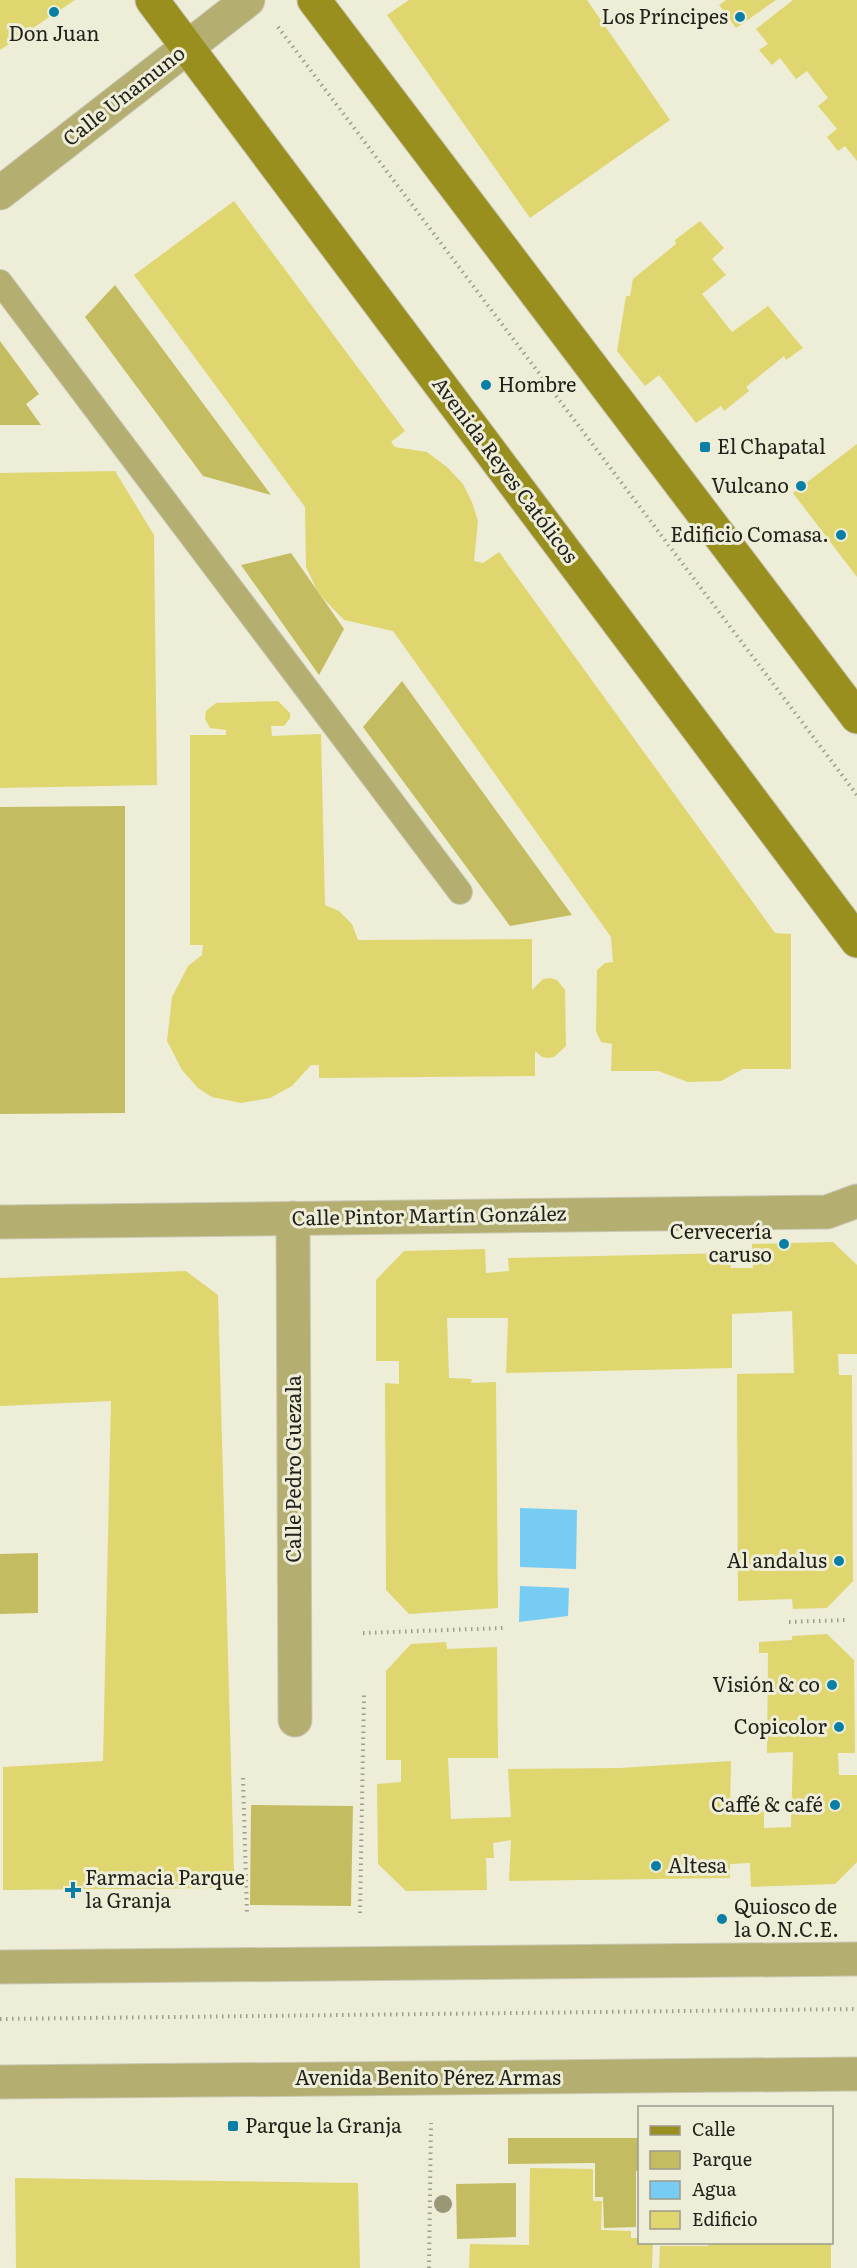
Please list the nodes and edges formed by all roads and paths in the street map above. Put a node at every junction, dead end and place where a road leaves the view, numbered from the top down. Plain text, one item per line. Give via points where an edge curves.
1 (152, 0) edge
2 (314, 0) edge
3 (260, 10) edge
4 (187, 47) junction
5 (0, 193) edge
6 (0, 282) edge
7 (857, 717) edge
8 (857, 795) edge
9 (460, 892) dead end
10 (857, 940) edge
11 (857, 1201) edge
12 (293, 1218) junction
13 (0, 1221) edge
14 (846, 1620) dead end
15 (789, 1622) dead end
16 (503, 1628) dead end
17 (363, 1634) dead end
18 (364, 1694) dead end
19 (294, 1720) dead end
20 (243, 1778) dead end
21 (360, 1913) dead end
22 (247, 1914) dead end
23 (857, 1959) edge
24 (0, 1967) edge
25 (857, 2009) edge
26 (0, 2019) edge
27 (857, 2074) edge
28 (0, 2082) edge
29 (431, 2123) dead end
30 (429, 2268) edge

1 - 4 main road, Avenida Reyes Católicos
2 - 7 main road
3 - 4 street, Calle Unamuno
3 - 8 path
4 - 5 street, Calle Unamuno
4 - 10 main road, Avenida Reyes Católicos
6 - 9 lane
11 - 12 street, Calle Pintor Martín González via 827,1212
12 - 13 street, Calle Pintor Martín González
12 - 19 street, Calle Pedro Guezala
14 - 15 path
16 - 17 path
18 - 21 path
20 - 22 path
23 - 24 street
25 - 26 path
27 - 28 street, Avenida Benito Pérez Armas
29 - 30 path

